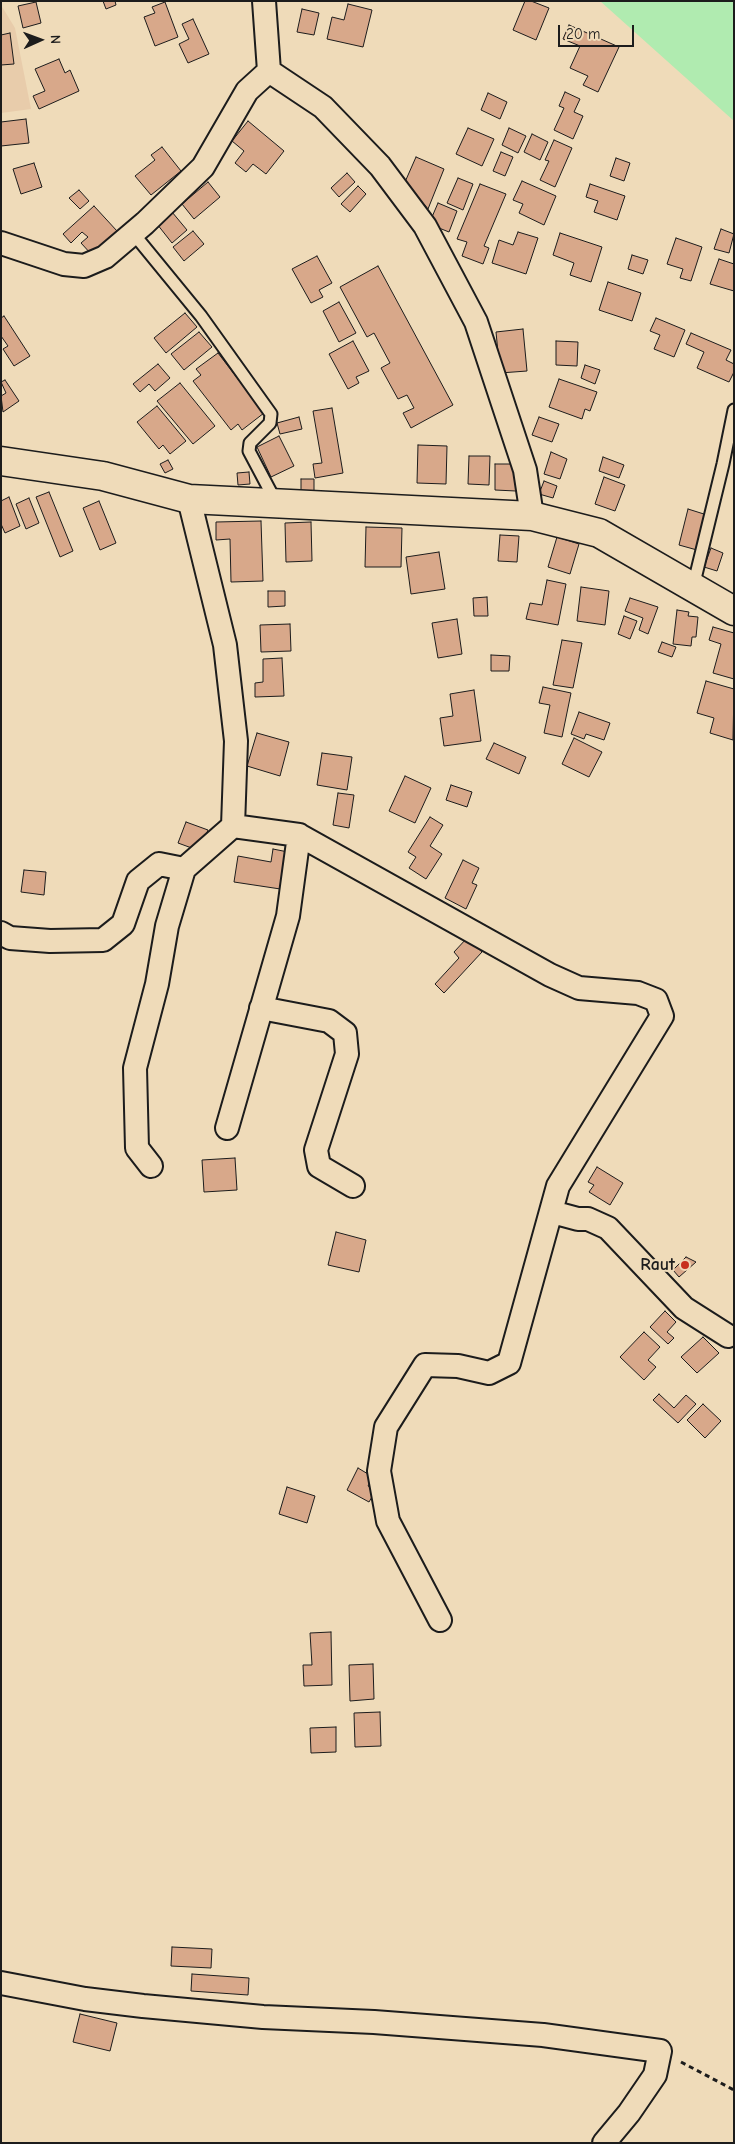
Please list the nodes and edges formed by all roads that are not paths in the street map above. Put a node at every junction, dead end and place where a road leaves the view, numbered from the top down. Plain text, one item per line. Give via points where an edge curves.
1 (264, 1) edge
2 (269, 71) junction
3 (133, 233) junction
4 (1, 243) edge
5 (734, 410) edge
6 (1, 461) edge
7 (189, 499) junction
8 (276, 503) junction
9 (532, 516) junction
10 (692, 589) junction
11 (734, 611) edge
12 (233, 826) junction
13 (299, 835) junction
14 (184, 869) junction
15 (1, 933) edge
16 (261, 1008) junction
17 (226, 1128) dead end
18 (151, 1166) dead end
19 (353, 1186) dead end
20 (552, 1212) junction
21 (728, 1336) dead end
22 (440, 1620) dead end
23 (1, 1983) edge
24 (604, 2143) edge

1 - 2 street
2 - 3 street via 247,91 203,167
2 - 9 street via 324,107 380,166 425,226 476,322 525,470
3 - 4 street via 105,257 84,266 64,264
3 - 8 lane via 201,316 271,414 270,423 250,443 249,451
5 - 10 lane
6 - 7 main road via 103,476
7 - 8 main road
7 - 12 street via 225,645 236,741
8 - 9 main road
9 - 10 main road via 599,533
10 - 11 main road
12 - 13 street
12 - 14 street
13 - 16 street via 288,916
13 - 20 street via 550,976 579,988 638,992 656,1000 662,1016 558,1186
14 - 15 street via 158,864 138,881 123,924 103,940 50,941 10,938
14 - 18 street via 167,926 157,984 135,1068 136,1148
16 - 17 street
16 - 19 street via 329,1021 345,1033 347,1054 316,1150 319,1166
20 - 21 street via 588,1219 608,1228 684,1308
20 - 22 street via 509,1363 488,1373 458,1366 425,1365 386,1426 379,1471 388,1521
23 - 24 street via 143,2006 543,2035 660,2051 655,2075

